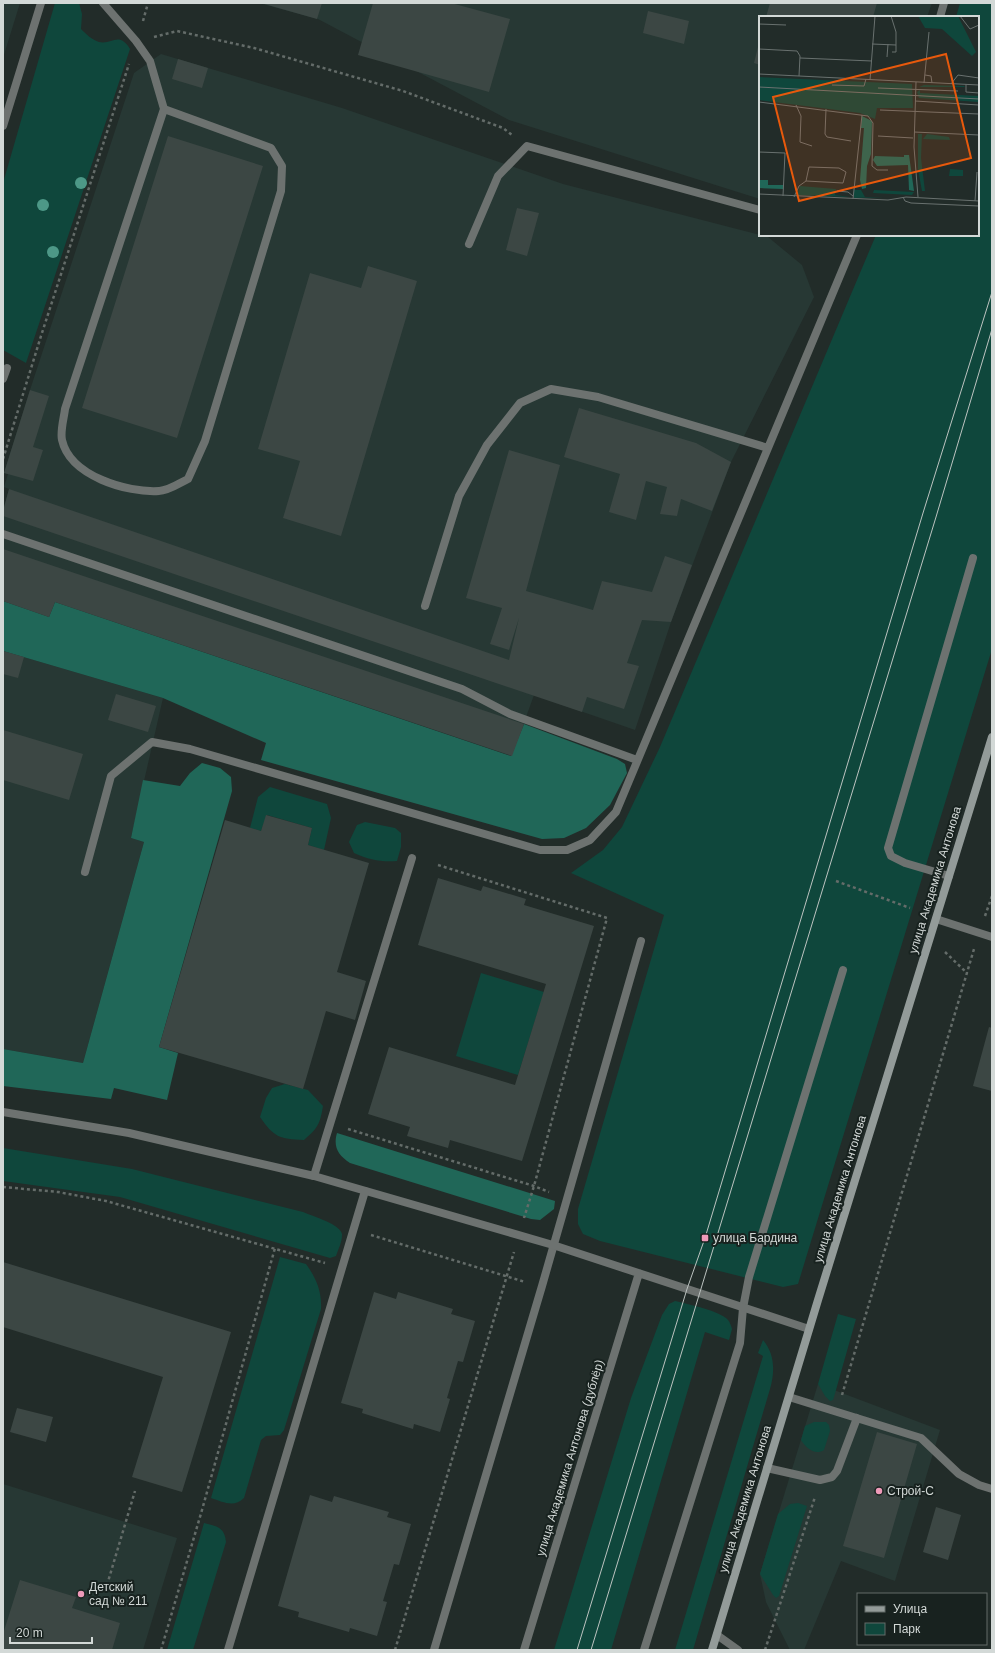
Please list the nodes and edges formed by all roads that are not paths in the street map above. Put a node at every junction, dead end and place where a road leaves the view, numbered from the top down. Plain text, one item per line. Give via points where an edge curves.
1 (41, 3) edge
2 (103, 3) edge
3 (944, 3) edge
4 (940, 16) edge
5 (164, 109) junction
6 (3, 126) edge
7 (759, 210) edge
8 (857, 236) edge
9 (468, 244) dead end
10 (6, 368) dead end
11 (3, 379) edge
12 (768, 448) junction
13 (3, 534) edge
14 (973, 558) dead end
15 (425, 606) dead end
16 (992, 737) edge
17 (637, 760) junction
18 (412, 858) dead end
19 (85, 872) dead end
20 (949, 876) junction
21 (936, 919) junction
22 (992, 936) edge
23 (641, 941) dead end
24 (843, 970) dead end
25 (3, 1112) edge
26 (314, 1176) junction
27 (365, 1191) junction
28 (553, 1246) junction
29 (639, 1273) junction
30 (743, 1308) junction
31 (809, 1329) junction
32 (788, 1397) junction
33 (857, 1418) junction
34 (767, 1468) junction
35 (992, 1489) edge
36 (717, 1635) junction
37 (228, 1650) edge
38 (434, 1650) edge
39 (524, 1650) edge
40 (644, 1650) edge
41 (712, 1650) edge
42 (738, 1650) edge

1 - 6 street
2 - 5 street via 150,61
3 - 4 street
5 - 5 street via 65,409 62,439 69,458 82,470 111,483 161,491 188,479 205,441 281,191 282,166 271,148
7 - 9 street via 527,146 498,176
8 - 12 street
10 - 11 street
12 - 15 street via 598,397 551,388 520,402 487,445 459,496
12 - 17 street
13 - 17 street via 462,689 510,714
14 - 20 street via 888,848 891,856 905,863
16 - 20 main road, улица Академика Антонова
17 - 19 street via 616,812 590,840 567,850 540,850 190,749 152,742 111,776
18 - 26 street
20 - 21 main road, улица Академика Антонова
21 - 22 street
21 - 31 main road, улица Академика Антонова
23 - 28 street
24 - 30 street via 749,1277
25 - 26 street via 129,1133
26 - 27 street
27 - 28 street
27 - 37 street
28 - 29 street
28 - 38 street
29 - 30 street
29 - 39 street, улица Академика Антонова (дублёр)
30 - 31 street
30 - 40 street via 740,1343
31 - 32 main road, улица Академика Антонова
32 - 33 street
32 - 34 main road, улица Академика Антонова
33 - 34 street via 837,1471 832,1477 820,1480
33 - 35 street via 921,1438 959,1474
34 - 36 main road, улица Академика Антонова
36 - 41 main road, улица Академика Антонова
36 - 42 street

